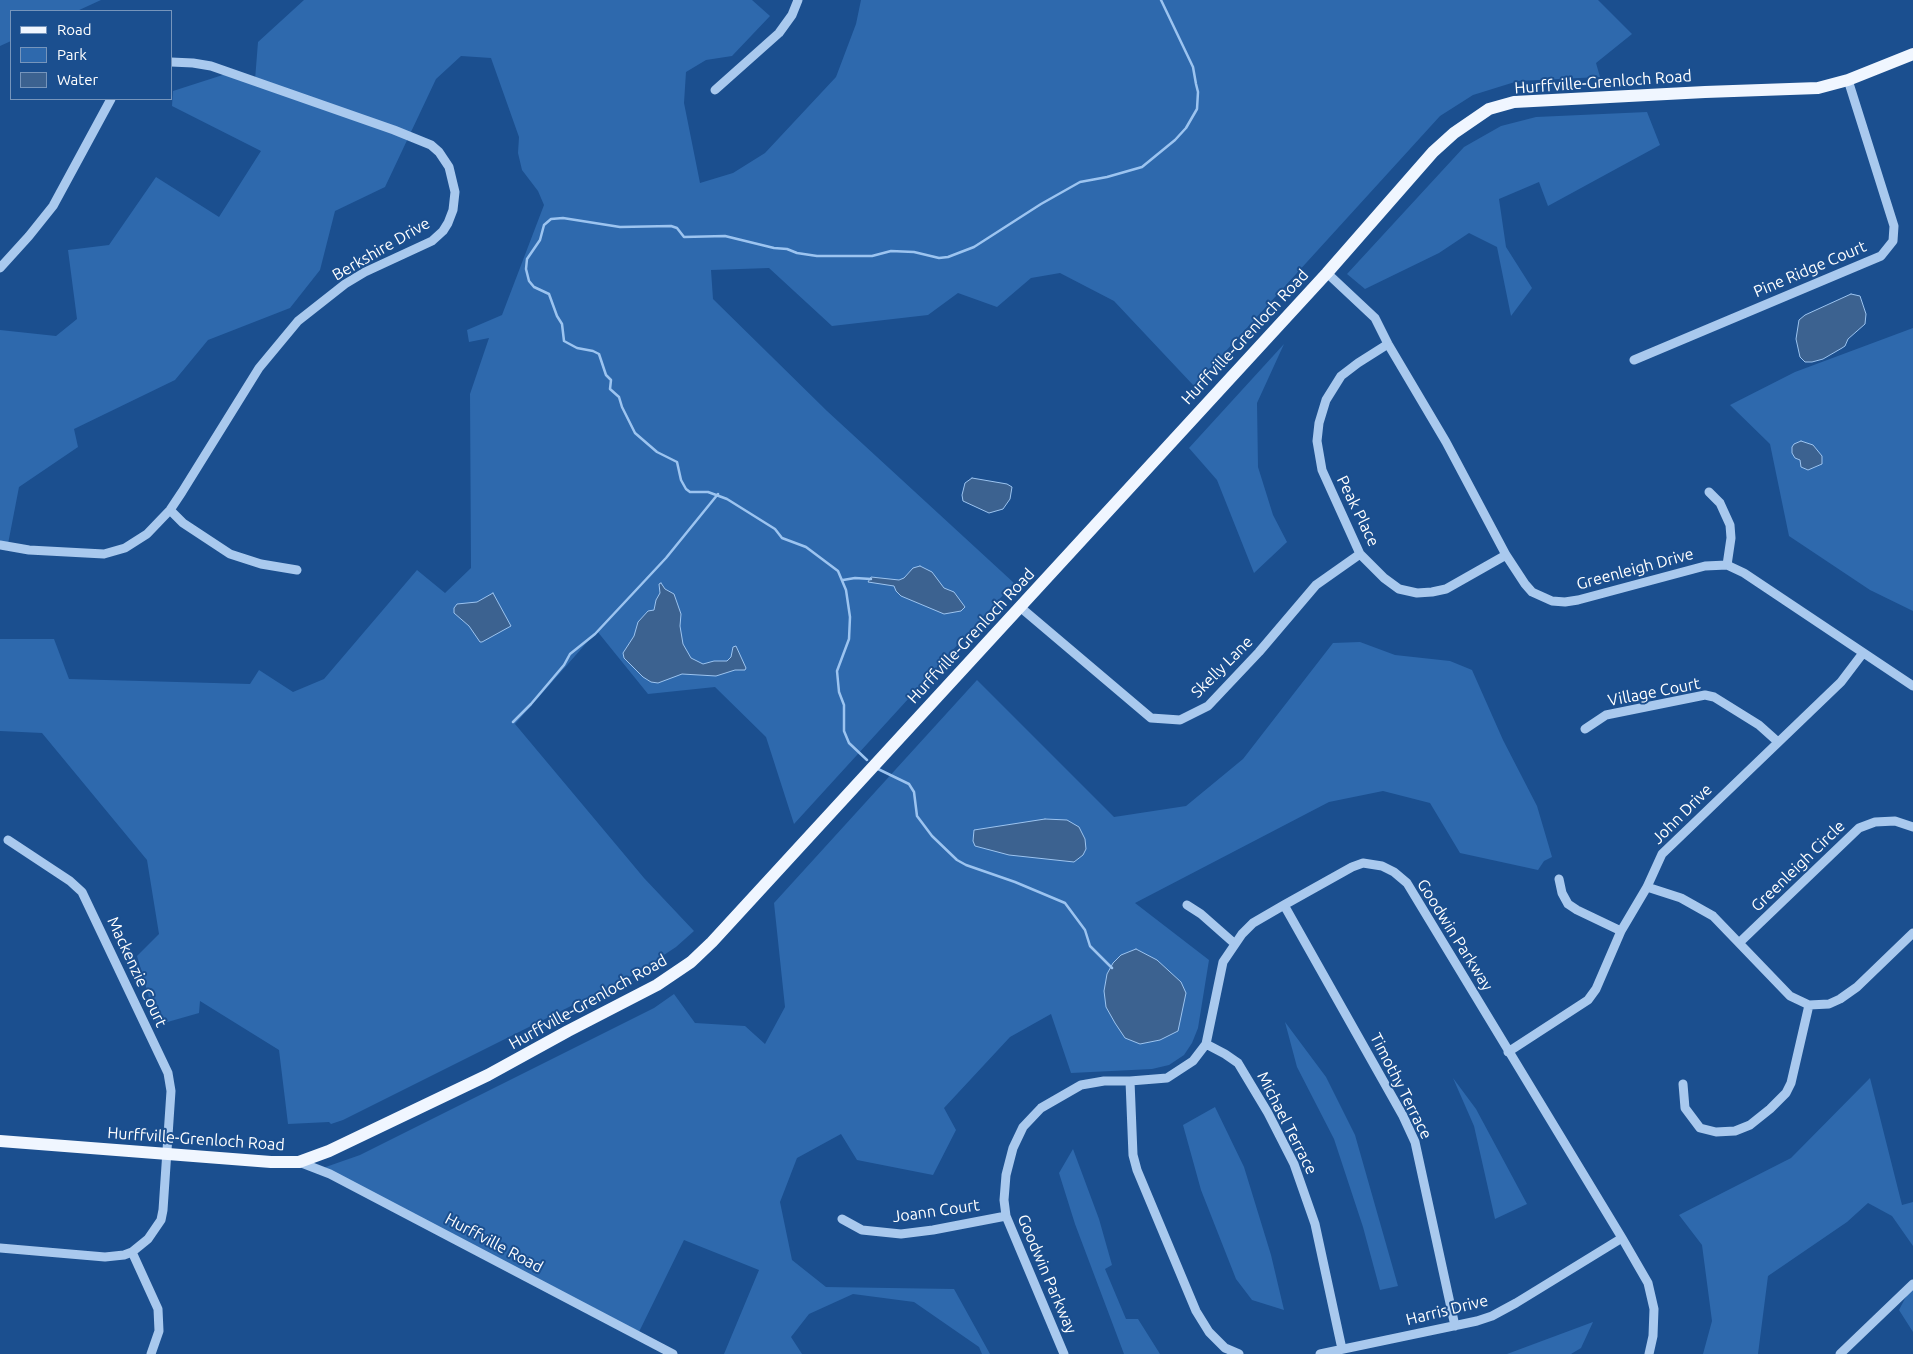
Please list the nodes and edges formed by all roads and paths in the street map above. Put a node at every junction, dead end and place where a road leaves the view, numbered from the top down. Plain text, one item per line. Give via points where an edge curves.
1 (798, 0) edge
2 (1913, 54) edge
3 (172, 62) edge
4 (1848, 80) junction
5 (715, 90) dead end
6 (110, 100) edge
7 (0, 268) edge
8 (1326, 273) junction
9 (1388, 344) junction
10 (1634, 360) dead end
11 (1709, 492) dead end
12 (170, 510) junction
13 (0, 544) edge
14 (1360, 554) junction
15 (1506, 555) junction
16 (1727, 565) junction
17 (297, 570) dead end
18 (1020, 607) junction
19 (1863, 654) junction
20 (1913, 686) edge
21 (1586, 730) dead end
22 (1778, 742) junction
23 (1913, 827) edge
24 (8, 840) dead end
25 (1559, 879) dead end
26 (1647, 888) junction
27 (1187, 905) dead end
28 (1284, 905) junction
29 (1620, 931) junction
30 (1913, 933) edge
31 (1739, 943) junction
32 (1235, 944) junction
33 (1809, 1005) junction
34 (1206, 1044) junction
35 (1508, 1052) junction
36 (1130, 1081) junction
37 (1683, 1084) dead end
38 (0, 1141) edge
39 (166, 1154) junction
40 (299, 1162) junction
41 (1006, 1216) junction
42 (842, 1219) dead end
43 (1622, 1238) junction
44 (0, 1248) edge
45 (132, 1252) junction
46 (1913, 1284) edge
47 (1455, 1326) junction
48 (1342, 1350) junction
49 (1223, 1351) edge
50 (151, 1354) edge
51 (673, 1354) edge
52 (1064, 1354) edge
53 (1239, 1354) edge
54 (1320, 1354) edge
55 (1649, 1354) edge
56 (1840, 1354) edge

1 - 5 street via 779,33
2 - 4 main road, Hurffville-Grenloch Road
3 - 12 street, Berkshire Drive via 211,66 431,145 450,167 455,192 448,223 432,241 365,272 298,321 259,368
4 - 8 main road, Hurffville-Grenloch Road via 1818,88 1514,102 1489,109 1433,152
4 - 10 street, Pine Ridge Court via 1894,226 1893,241 1881,256
6 - 7 street via 53,206
8 - 9 street, Greenleigh Drive via 1375,318
8 - 18 main road, Hurffville-Grenloch Road
9 - 14 street, Peak Place via 1340,376 1326,400 1319,423 1317,441 1322,470
9 - 15 street, Greenleigh Drive via 1446,442
11 - 16 street via 1720,502 1730,525
12 - 13 street, Berkshire Drive via 148,534 126,548 104,554 30,550
12 - 17 street via 182,524 230,554
14 - 15 street, Peak Place via 1399,589 1417,593 1446,589
14 - 18 street, Skelly Lane via 1316,585 1208,706 1180,720 1151,718
15 - 16 street, Greenleigh Drive via 1532,592 1552,601 1565,602 1705,566
16 - 19 street via 1744,573
18 - 40 main road, Hurffville-Grenloch Road via 690,962 657,986 512,1063 381,1127
19 - 20 street
19 - 22 street, John Drive via 1841,682
21 - 22 street, Village Court via 1606,715 1705,695 1759,724
22 - 26 street, John Drive via 1662,854
23 - 31 street, Greenleigh Circle via 1894,821 1875,822 1859,828
24 - 39 street, Mackenzie Court via 82,892 168,1073 171,1091
25 - 29 street via 1568,904
26 - 29 street, John Drive
26 - 31 street via 1698,907 1713,916
27 - 32 street
28 - 32 street, Goodwin Parkway via 1253,923
28 - 35 street, Goodwin Parkway via 1352,866 1373,864 1394,872 1407,883
28 - 47 street, Timothy Terrace via 1415,1142
29 - 35 street, John Drive via 1596,989 1588,1000
30 - 33 street via 1840,999 1829,1004
31 - 33 street via 1790,996
32 - 34 street, Goodwin Parkway via 1223,962
33 - 37 street via 1791,1084 1786,1093 1750,1125 1735,1131 1716,1132 1700,1128 1685,1108
34 - 36 street, Goodwin Parkway via 1194,1062 1167,1078
34 - 48 street, Michael Terrace via 1238,1063 1294,1164 1315,1224
35 - 43 street, Goodwin Parkway
36 - 41 street, Goodwin Parkway via 1081,1085 1041,1108 1023,1127 1006,1175
36 - 49 street via 1133,1155 1137,1170 1196,1311
38 - 39 main road, Hurffville-Grenloch Road
39 - 40 main road, Hurffville-Grenloch Road
39 - 45 street, Mackenzie Court via 161,1220 148,1239
40 - 51 street, Hurffville Road via 330,1174
41 - 42 street, Joann Court via 901,1234 862,1230
41 - 52 street, Goodwin Parkway
43 - 47 street, Harris Drive via 1492,1316
43 - 55 street, Goodwin Parkway via 1648,1283 1652,1300 1653,1336
44 - 45 street via 105,1257
45 - 50 street via 158,1309 159,1331
46 - 56 street
47 - 48 street, Harris Drive
48 - 54 street, Harris Drive
49 - 53 street

